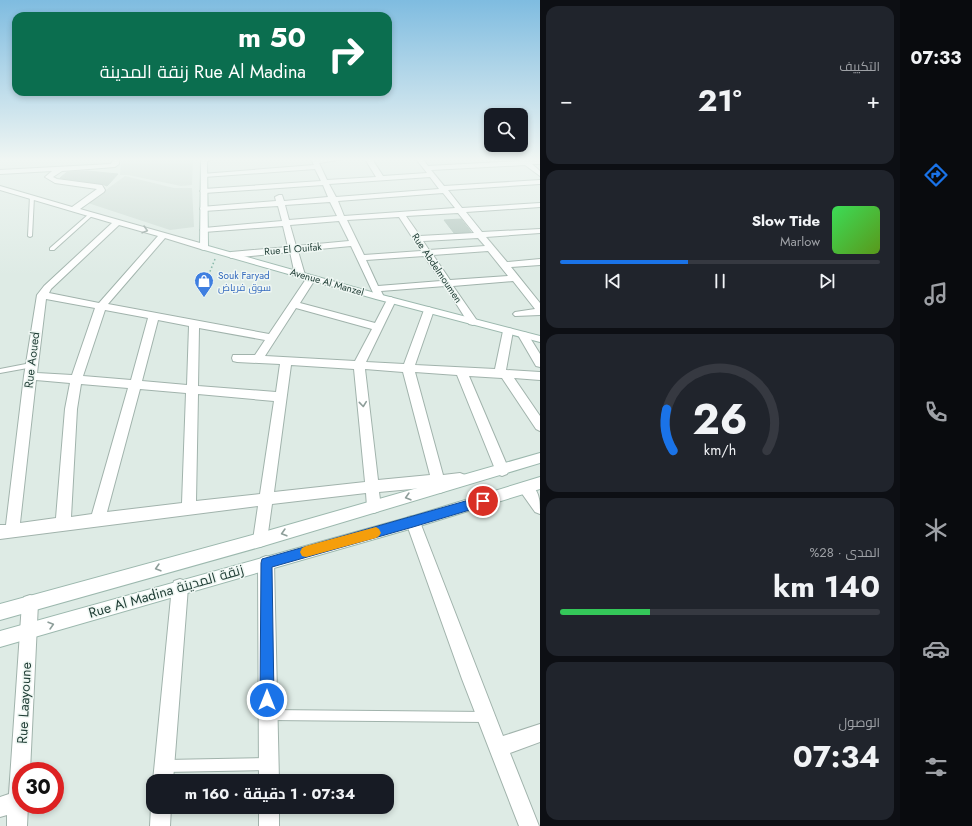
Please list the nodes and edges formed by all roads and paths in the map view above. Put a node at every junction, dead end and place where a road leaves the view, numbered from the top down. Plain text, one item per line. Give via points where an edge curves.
1 (32, 197) edge
2 (34, 198) edge
3 (90, 198) edge
4 (204, 198) edge
5 (279, 198) edge
6 (358, 198) edge
7 (450, 198) edge
8 (333, 200) junction
9 (280, 203) junction
10 (540, 205) edge
11 (74, 209) junction
12 (204, 209) junction
13 (460, 210) junction
14 (92, 214) junction
15 (401, 214) junction
16 (342, 218) junction
17 (118, 222) junction
18 (286, 223) junction
19 (204, 230) junction
20 (540, 231) edge
21 (163, 235) junction
22 (480, 235) junction
23 (30, 236) dead end
24 (418, 239) junction
25 (354, 243) junction
26 (204, 247) junction
27 (490, 248) junction
28 (52, 249) dead end
29 (293, 249) junction
30 (220, 251) junction
31 (427, 252) junction
32 (231, 255) junction
33 (361, 258) junction
34 (540, 262) edge
35 (504, 265) junction
36 (300, 275) junction
37 (311, 278) junction
38 (515, 278) junction
39 (207, 279) dead end
40 (447, 283) junction
41 (377, 293) junction
42 (42, 295) junction
43 (536, 299) edge
44 (391, 300) junction
45 (294, 304) junction
46 (101, 306) junction
47 (429, 310) junction
48 (540, 310) edge
49 (518, 314) dead end
50 (154, 316) junction
51 (473, 322) junction
52 (194, 323) junction
53 (378, 327) junction
54 (508, 331) junction
55 (523, 335) junction
56 (271, 338) junction
57 (540, 340) edge
58 (237, 358) dead end
59 (258, 360) junction
60 (286, 361) junction
61 (540, 363) edge
62 (359, 365) junction
63 (408, 368) junction
64 (31, 370) junction
65 (0, 371) edge
66 (461, 371) junction
67 (503, 374) junction
68 (540, 376) edge
69 (76, 380) junction
70 (135, 384) junction
71 (193, 390) junction
72 (281, 397) junction
73 (540, 426) edge
74 (540, 458) edge
75 (502, 470) junction
76 (540, 483) edge
77 (440, 484) junction
78 (372, 487) junction
79 (525, 488) junction
80 (266, 499) junction
81 (374, 507) junction
82 (540, 508) edge
83 (189, 509) junction
84 (98, 519) junction
85 (413, 522) junction
86 (63, 523) junction
87 (6, 531) edge
88 (260, 540) junction
89 (266, 563) junction
90 (180, 587) junction
91 (30, 603) junction
92 (0, 612) edge
93 (28, 631) junction
94 (0, 639) edge
95 (267, 715) junction
96 (486, 717) junction
97 (540, 733) edge
98 (498, 747) junction
99 (269, 772) edge
100 (163, 774) edge
101 (9, 804) edge
102 (161, 814) edge
103 (269, 814) edge
104 (17, 826) edge
105 (160, 826) edge
106 (269, 826) edge
107 (529, 826) edge

1 - 23 lane
2 - 11 street, Avenue Al Manzel
3 - 11 street
4 - 12 street
5 - 9 street
6 - 8 street
7 - 13 street
8 - 9 street
8 - 16 street
9 - 12 street
9 - 18 street
10 - 13 street
11 - 14 street, Avenue Al Manzel
12 - 19 street
13 - 15 street
13 - 22 street
14 - 17 street, Avenue Al Manzel
14 - 28 lane
15 - 16 street
15 - 24 street, Rue Abdelmoumen
16 - 18 street
16 - 25 street
17 -> 21 street, Avenue Al Manzel
17 - 42 street
18 - 19 street
18 - 29 street
19 - 26 street
20 - 22 street
21 - 26 street, Avenue Al Manzel
21 - 46 street
22 - 24 street
22 - 27 street
24 - 31 street, Rue Abdelmoumen
25 - 29 street, Rue El Ouifak
25 - 33 street
26 - 30 street, Avenue Al Manzel
27 - 31 street
27 - 35 street
29 - 32 street, Rue El Ouifak
29 - 36 street
30 - 32 street, Avenue Al Manzel
30 - 39 path
31 - 33 street
31 - 40 street, Rue Abdelmoumen
32 - 36 street, Avenue Al Manzel
33 - 41 street
34 - 35 street
35 - 38 street
36 - 37 street, Avenue Al Manzel
37 - 41 street, Avenue Al Manzel
37 - 45 street
38 - 40 street
38 - 43 street
40 - 41 street
40 - 51 street, Rue Abdelmoumen
41 - 44 street, Avenue Al Manzel
42 - 46 street
42 - 64 street, Rue Aoued
43 - 48 street
44 - 47 street, Avenue Al Manzel
44 - 53 street
45 - 53 street
45 - 56 street
46 - 50 street
46 - 69 street
47 - 51 street, Avenue Al Manzel
47 - 63 street
48 - 49 street
50 - 52 street
50 - 70 street
51 - 54 street, Avenue Al Manzel
52 - 56 street
52 - 71 street
53 - 62 street
54 - 55 street, Avenue Al Manzel
54 - 67 street
55 - 57 street, Avenue Al Manzel
55 - 61 street
56 - 59 street
58 - 59 street
59 - 60 street
60 - 62 street
60 - 72 street
62 - 63 street
62 -> 78 street
63 - 66 street
63 - 77 street
64 - 65 lane
64 - 69 street
64 - 87 street, Rue Aoued
66 - 67 street
66 - 75 street
67 - 68 street
67 - 73 street
69 - 70 street
69 - 86 street via 71,409
70 - 71 street
70 - 84 street
71 - 72 street
71 - 83 street
72 - 80 street
74 - 75 street, Rue Al Madina زنقة المدينة
75 - 77 street, Rue Al Madina زنقة المدينة
76 - 79 street, Rue Al Madina زنقة المدينة
77 - 78 street
77 -> 81 street, Rue Al Madina زنقة المدينة
78 - 80 street
78 - 81 street
79 - 82 street
79 - 85 street, Rue Al Madina زنقة المدينة
80 - 83 street
80 - 88 street
81 -> 88 street, Rue Al Madina زنقة المدينة
83 - 84 street
84 - 86 street
85 - 89 street, Rue Al Madina زنقة المدينة
85 - 96 street
86 - 87 street
88 -> 91 street, Rue Al Madina زنقة المدينة
89 - 90 street, Rue Al Madina زنقة المدينة
89 - 95 street
93 -> 90 street, Rue Al Madina زنقة المدينة
90 - 100 street
91 - 92 street, Rue Al Madina زنقة المدينة
91 - 93 street, Rue Laayoune
93 - 94 street, Rue Al Madina زنقة المدينة
93 - 101 street, Rue Laayoune
95 - 96 lane
95 - 99 street
96 - 98 street
97 - 98 street
98 - 107 street
99 - 100 lane
101 - 104 street, Rue Laayoune
102 - 105 street
103 - 106 street

